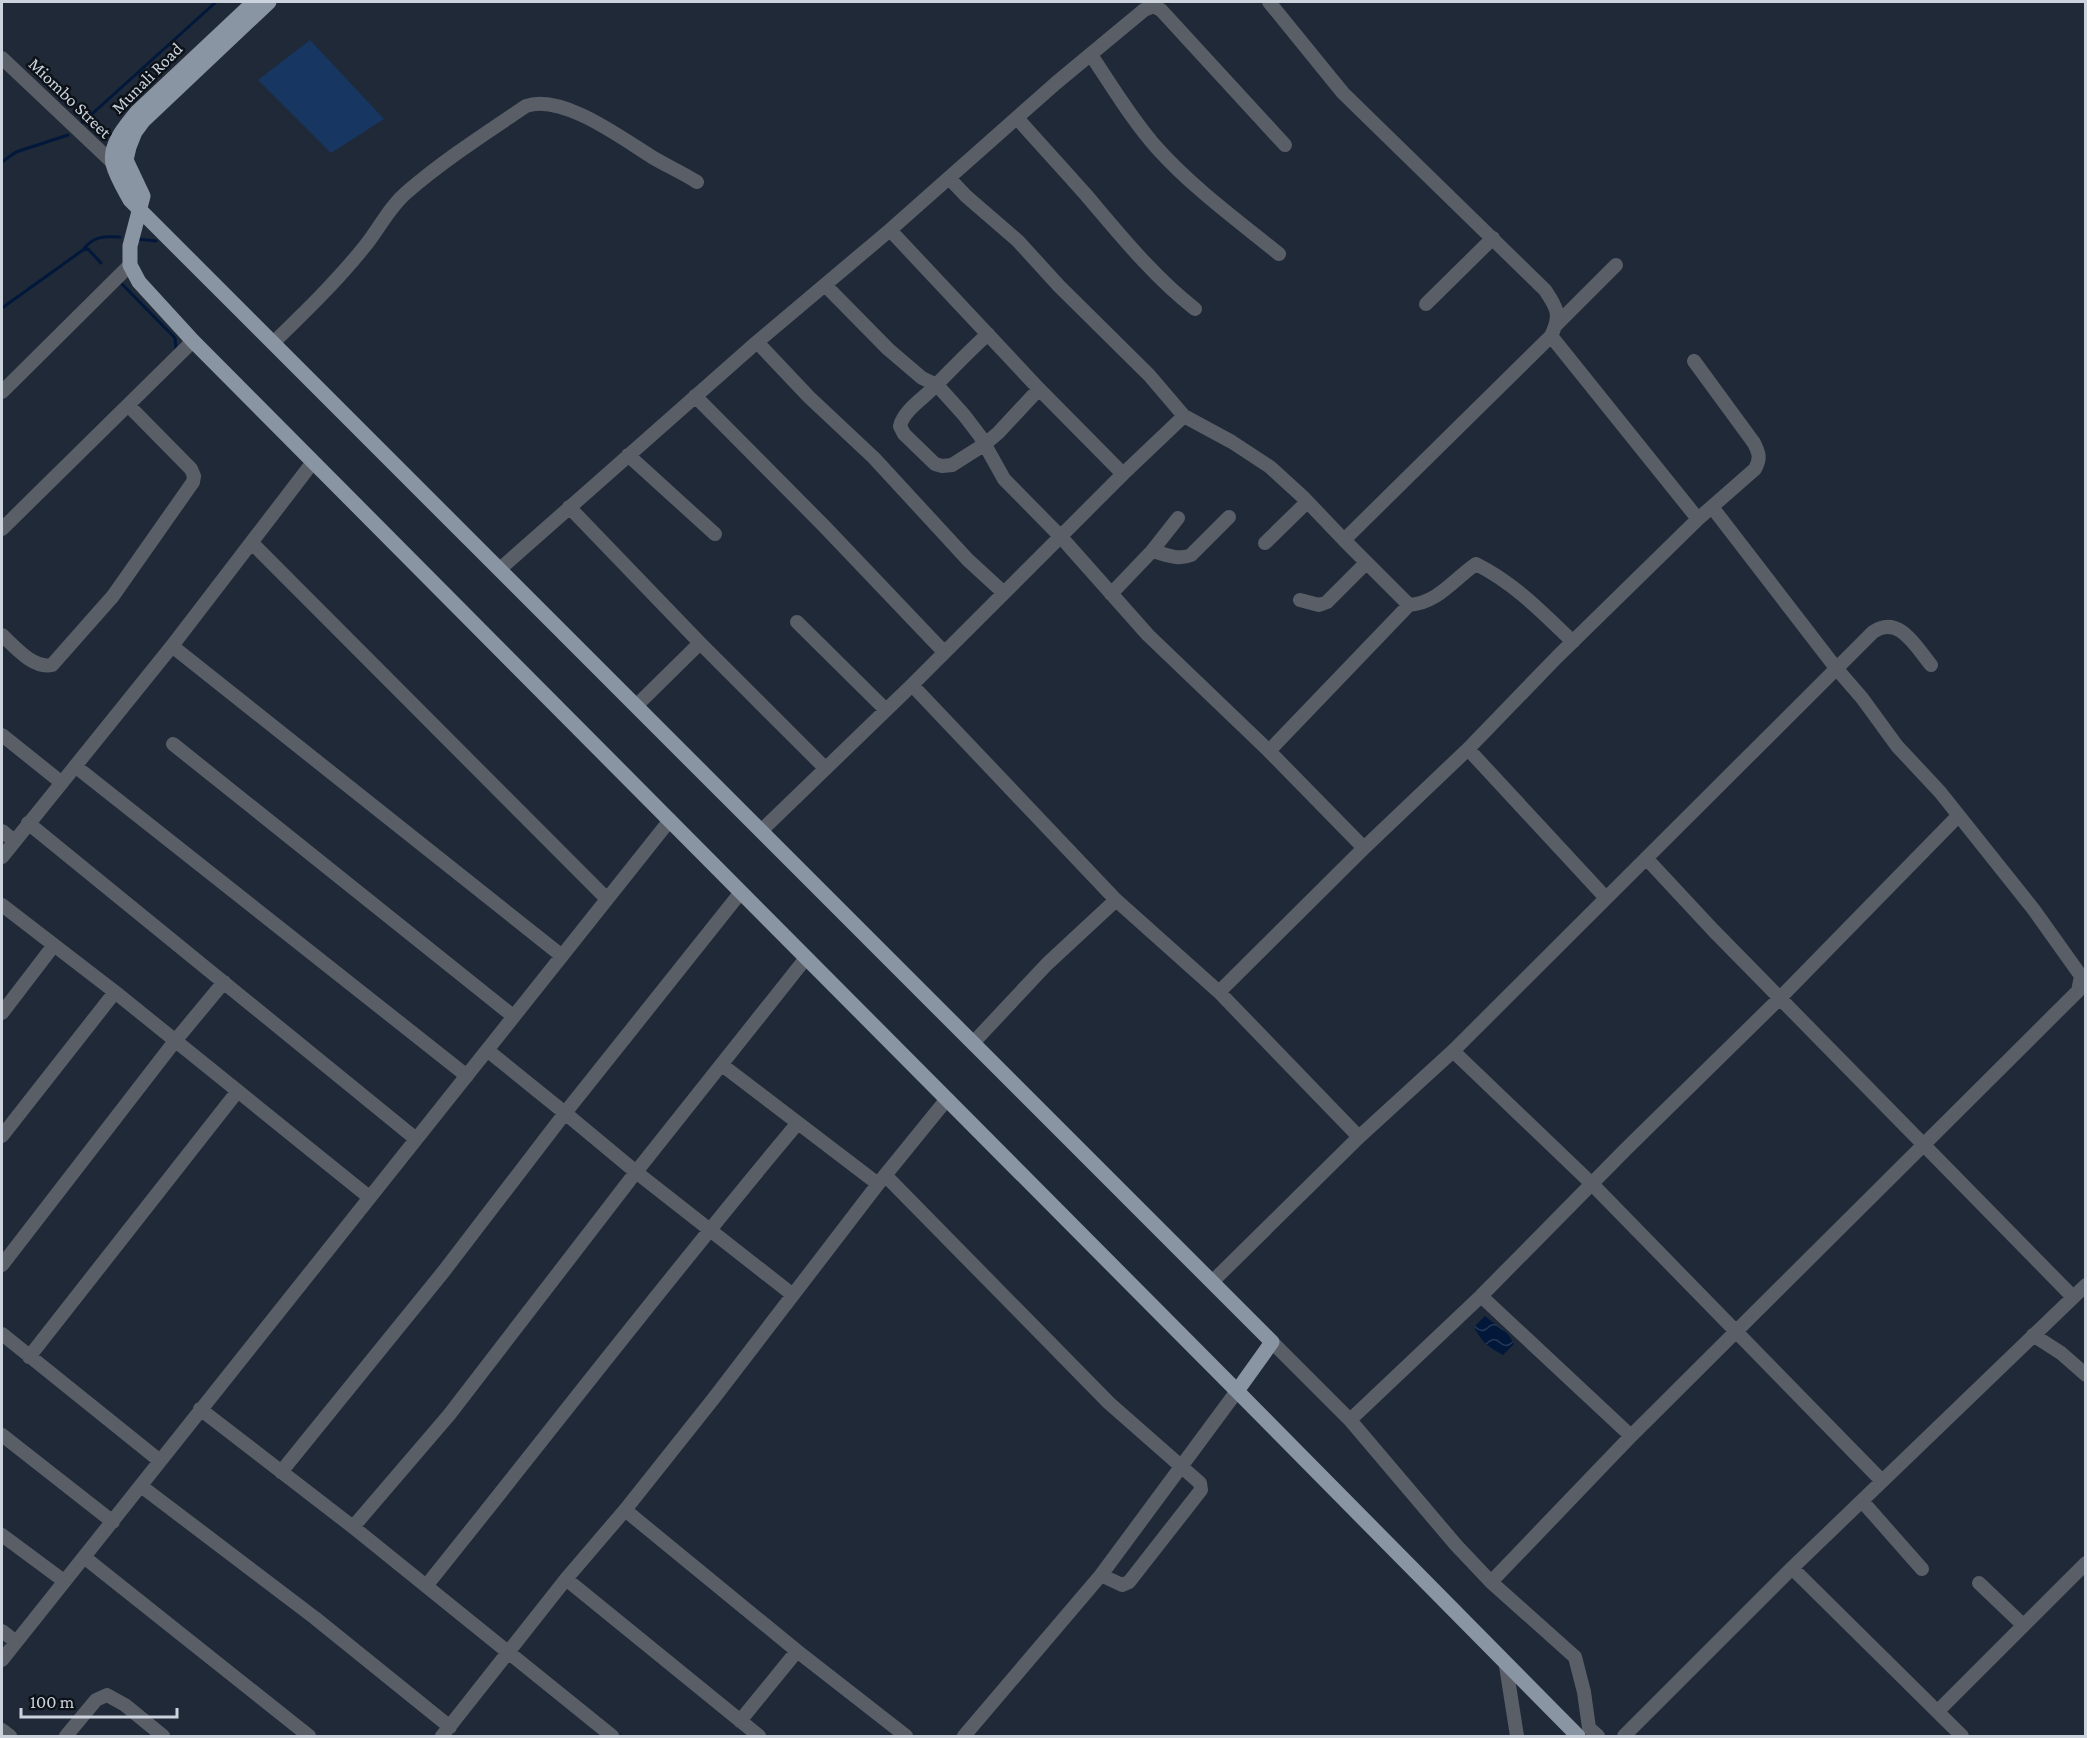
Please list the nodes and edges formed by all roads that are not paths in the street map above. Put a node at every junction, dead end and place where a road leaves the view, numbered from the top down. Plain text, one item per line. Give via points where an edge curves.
1 (254, 2) edge
2 (268, 2) edge
3 (1269, 2) edge
4 (1156, 4) edge
5 (1090, 55) junction
6 (2, 58) edge
7 (1017, 118) junction
8 (1285, 145) dead end
9 (113, 164) junction
10 (949, 178) junction
11 (697, 182) dead end
12 (140, 212) junction
13 (890, 230) junction
14 (1493, 238) junction
15 (1279, 254) dead end
16 (130, 265) junction
17 (1616, 265) dead end
18 (825, 285) junction
19 (1426, 304) dead end
20 (1196, 309) dead end
21 (1553, 331) junction
22 (988, 334) junction
23 (193, 341) junction
24 (757, 342) junction
25 (273, 343) junction
26 (1694, 361) dead end
27 (937, 385) junction
28 (1039, 389) junction
29 (2, 392) edge
30 (695, 396) junction
31 (128, 405) junction
32 (1184, 416) junction
33 (985, 444) junction
34 (628, 455) junction
35 (313, 462) junction
36 (1123, 474) junction
37 (1307, 502) junction
38 (569, 507) junction
39 (1712, 507) junction
40 (1229, 517) dead end
41 (1178, 518) dead end
42 (1698, 519) junction
43 (2, 529) edge
44 (716, 534) dead end
45 (1061, 537) junction
46 (1344, 540) junction
47 (252, 543) junction
48 (1265, 543) dead end
49 (1152, 551) junction
50 (1366, 563) junction
51 (500, 569) junction
52 (1004, 593) junction
53 (1111, 594) junction
54 (1300, 600) dead end
55 (1409, 605) junction
56 (797, 622) dead end
57 (2, 635) edge
58 (1573, 642) junction
59 (700, 644) junction
60 (172, 646) junction
61 (944, 652) junction
62 (1931, 665) dead end
63 (1836, 668) junction
64 (912, 686) junction
65 (637, 705) junction
66 (886, 711) junction
67 (2, 735) edge
68 (173, 744) dead end
69 (1468, 749) junction
70 (1269, 752) junction
71 (75, 766) junction
72 (825, 768) junction
73 (62, 783) junction
74 (1958, 816) junction
75 (670, 820) junction
76 (28, 823) junction
77 (2, 831) edge
78 (761, 831) junction
79 (14, 841) junction
80 (1364, 848) junction
81 (2, 857) edge
82 (1646, 858) junction
83 (741, 892) junction
84 (1606, 898) junction
85 (607, 899) junction
86 (1116, 900) junction
87 (2, 905) edge
88 (54, 945) junction
89 (562, 956) junction
90 (806, 958) junction
91 (224, 982) junction
92 (115, 992) junction
93 (1219, 992) junction
94 (1780, 998) junction
95 (2, 1013) edge
96 (513, 1016) junction
97 (175, 1041) junction
98 (974, 1043) junction
99 (486, 1050) junction
100 (1453, 1051) junction
101 (723, 1065) junction
102 (467, 1076) junction
103 (237, 1092) junction
104 (947, 1099) junction
105 (566, 1113) junction
106 (797, 1124) junction
107 (2, 1136) edge
108 (1359, 1137) junction
109 (416, 1139) junction
110 (1924, 1145) junction
111 (636, 1172) junction
112 (881, 1180) junction
113 (1592, 1184) junction
114 (369, 1197) junction
115 (709, 1229) junction
116 (2, 1265) edge
117 (1213, 1281) junction
118 (2085, 1285) edge
119 (793, 1295) junction
120 (1481, 1296) junction
121 (2072, 1296) junction
122 (1736, 1331) junction
123 (2, 1334) edge
124 (2033, 1335) junction
125 (1272, 1342) junction
126 (29, 1357) junction
127 (2085, 1375) edge
128 (1237, 1391) junction
129 (200, 1409) junction
130 (1350, 1420) junction
131 (2, 1435) edge
132 (1631, 1436) junction
133 (160, 1461) junction
134 (1180, 1466) junction
135 (281, 1472) junction
136 (1882, 1481) junction
137 (141, 1486) junction
138 (1862, 1501) junction
139 (625, 1510) junction
140 (113, 1522) junction
141 (353, 1527) junction
142 (2, 1535) edge
143 (84, 1557) junction
144 (1792, 1568) junction
145 (1922, 1569) dead end
146 (2083, 1571) edge
147 (1101, 1575) junction
148 (566, 1579) junction
149 (64, 1581) junction
150 (1491, 1582) junction
151 (1979, 1583) dead end
152 (426, 1586) junction
153 (2024, 1625) junction
154 (2, 1630) edge
155 (16, 1642) junction
156 (796, 1651) junction
157 (508, 1652) junction
158 (2, 1660) edge
159 (1506, 1666) junction
160 (1938, 1711) junction
161 (740, 1721) junction
162 (2, 1730) edge
163 (446, 1732) edge
164 (10, 1737) edge
165 (66, 1737) edge
166 (163, 1737) edge
167 (309, 1737) edge
168 (612, 1737) edge
169 (759, 1737) edge
170 (906, 1737) edge
171 (964, 1737) edge
172 (1517, 1737) edge
173 (1578, 1737) edge
174 (1598, 1737) edge
175 (1624, 1737) edge
176 (1962, 1737) edge

1 - 9 main road, Munali Road via 137,112 115,144
2 - 12 main road, Munali Road via 135,132 126,160 143,196
3 - 14 street via 1342,93
4 - 5 street
4 - 8 street
5 - 7 street
5 - 15 street via 1156,147 1190,182
6 - 9 street, Miombo Street
7 - 10 street
7 - 20 street via 1136,253
9 - 12 main road
10 - 13 street
10 - 32 street via 1018,242
11 - 25 street via 608,128 547,104 526,106 406,193 325,292
12 - 16 main road via 130,246
12 - 25 main road
13 - 18 street
13 - 22 street
14 - 19 street
14 - 21 street via 1545,290 1558,313
16 - 23 main road via 139,282
16 - 29 street
17 - 21 street
18 - 24 street
18 - 27 street via 888,349 922,378
21 - 42 street
21 - 46 street
22 - 27 street
22 - 28 street
23 - 31 street
23 - 35 main road
24 - 30 street
24 - 52 street
25 - 51 main road
26 - 39 street via 1759,454 1755,469
27 - 33 street
27 - 33 street via 902,418 904,434 942,466 951,465
28 - 33 street
28 - 36 street
30 - 34 street
30 - 61 street
31 - 43 street
31 - 57 street via 191,469 193,482 113,596 52,665 36,664
32 - 36 street
32 - 37 street via 1270,467
33 - 45 street via 1004,479
34 - 38 street
34 - 44 street
35 - 47 street
35 - 75 main road
36 - 45 street
37 - 46 street
37 - 48 street
38 - 51 street
38 - 59 street
39 - 42 street
39 - 63 street
40 - 49 street via 1191,555 1177,558
41 - 49 street
42 - 58 street
45 - 52 street
45 - 53 street
46 - 50 street
47 - 60 street
47 - 85 street
49 - 53 street
50 - 54 street via 1327,602 1319,605
50 - 55 street
51 - 65 main road
52 - 61 street
53 - 70 street
55 - 58 street via 1437,597 1476,564 1526,595
55 - 70 street
56 - 66 street
58 - 69 street
59 - 65 street
59 - 72 street
60 - 71 street
60 - 89 street
61 - 64 street
62 - 63 street via 1903,632 1885,626 1873,632
63 - 74 street
63 - 82 street
64 - 66 street
64 - 86 street
65 - 78 main road
66 - 72 street
67 - 73 street
68 - 96 street
69 - 80 street
69 - 84 street
70 - 80 street
71 - 73 street
71 - 102 street
72 - 78 street
73 - 76 street
74 - 94 street
74 - 110 street via 2034,910 2081,976 2081,984
75 - 83 main road
75 - 85 street
76 - 79 street
76 - 91 street
77 - 79 street
78 - 98 main road
79 - 81 street
80 - 93 street
82 - 84 street
82 - 94 street
83 - 90 main road
83 - 105 street
84 - 100 street
85 - 89 street
86 - 93 street
86 - 98 street via 1047,964
87 - 88 street
88 - 92 street
88 - 95 street
89 - 96 street
90 - 101 street
90 - 104 main road
91 - 97 street
91 - 109 street
92 - 97 street
92 - 107 street
93 - 108 street
94 - 110 street
94 - 113 street
96 - 99 street
97 - 103 street
97 - 116 street
98 - 117 main road
99 - 102 street
99 - 105 street
100 - 108 street
100 - 113 street
101 - 106 street
101 - 111 street
102 - 109 street
103 - 114 street
103 - 126 street
104 - 112 street
104 - 128 main road
105 - 111 street
105 - 135 street
106 - 112 street
106 - 115 street
108 - 117 street
109 - 114 street
110 - 121 street
110 - 122 street
111 - 115 street
111 - 141 street via 449,1415
112 - 119 street
112 - 134 street via 1109,1403
113 - 120 street
113 - 122 street
114 - 129 street
115 - 119 street
115 - 152 street
117 - 125 main road
118 - 121 street
119 - 139 street
120 - 130 street
120 - 132 street
121 - 124 street
122 - 132 street
122 - 136 street
123 - 126 street
124 - 127 street
124 - 136 street
125 - 128 main road
125 - 130 street
126 - 133 street
128 - 134 street
128 - 159 main road
129 - 133 street
129 - 135 street
130 - 150 street
131 - 140 street
132 - 150 street
133 - 137 street
134 - 147 street
134 - 147 street via 1200,1483 1201,1490 1129,1582 1122,1585
135 - 141 street
136 - 138 street
137 - 140 street
137 - 163 street via 315,1618
138 - 144 street
138 - 145 street
139 - 148 street
139 - 156 street
140 - 143 street
141 - 152 street
142 - 149 street
143 - 149 street
143 - 167 street
144 - 160 street
144 - 175 street
146 - 153 street
147 - 171 street
148 - 157 street
148 - 161 street
149 - 155 street
150 - 174 street via 1575,1657 1589,1728
151 - 153 street
152 - 157 street
153 - 160 street
154 - 155 street
155 - 158 street
156 - 161 street
156 - 170 street
157 - 163 street
157 - 168 street
159 - 172 street
159 - 173 main road
160 - 176 street
161 - 169 street
162 - 164 street
165 - 166 street via 96,1700 107,1695

